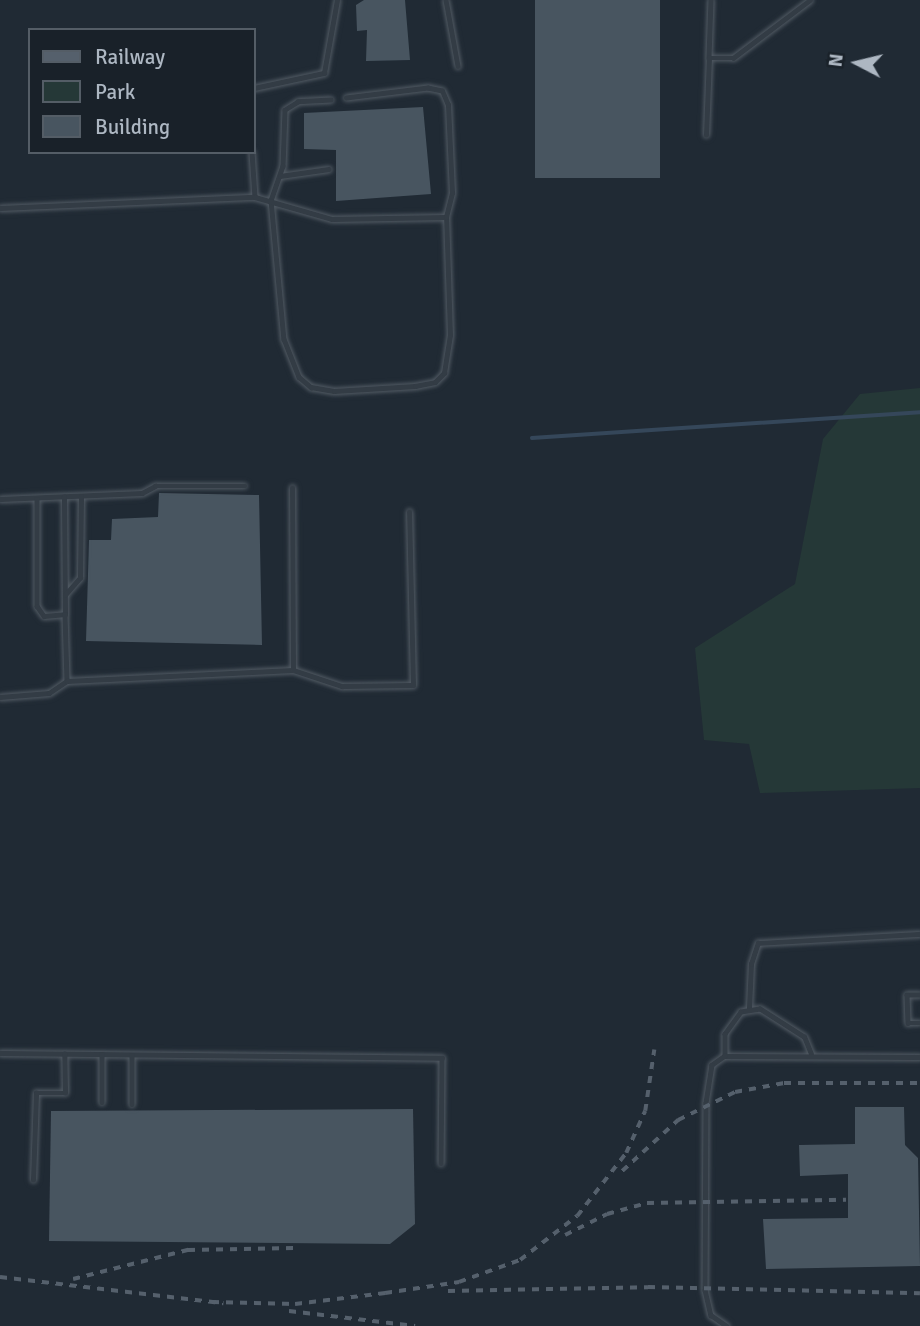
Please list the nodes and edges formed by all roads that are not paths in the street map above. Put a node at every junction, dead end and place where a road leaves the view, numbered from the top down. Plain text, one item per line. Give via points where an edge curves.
1 (337, 0) edge
2 (446, 0) edge
3 (710, 0) edge
4 (810, 0) edge
5 (709, 58) junction
6 (458, 66) dead end
7 (256, 88) edge
8 (347, 98) dead end
9 (331, 100) dead end
10 (706, 135) dead end
11 (253, 154) edge
12 (329, 170) dead end
13 (280, 176) junction
14 (255, 197) junction
15 (271, 200) junction
16 (0, 208) edge
17 (446, 217) junction
18 (245, 486) dead end
19 (292, 488) dead end
20 (81, 496) junction
21 (64, 498) junction
22 (0, 499) edge
23 (37, 499) junction
24 (409, 512) dead end
25 (65, 596) junction
26 (65, 614) junction
27 (293, 670) junction
28 (67, 681) junction
29 (0, 697) edge
30 (920, 934) edge
31 (920, 995) edge
32 (749, 1008) junction
33 (920, 1023) edge
34 (0, 1054) edge
35 (64, 1054) junction
36 (102, 1054) junction
37 (132, 1055) junction
38 (811, 1055) junction
39 (725, 1056) junction
40 (920, 1057) edge
41 (102, 1102) dead end
42 (132, 1104) dead end
43 (442, 1163) dead end
44 (33, 1180) dead end
45 (727, 1326) edge

1 - 7 lane via 324,73
2 - 6 lane
3 - 5 lane
4 - 5 lane via 733,58
5 - 10 lane
8 - 17 lane via 428,88 442,91 448,105 452,193
9 - 13 lane via 298,102 285,110
11 - 14 lane
12 - 13 lane
13 - 15 lane
14 - 15 lane
14 - 16 lane
15 - 17 lane via 332,219
15 - 17 lane via 284,339 299,377 311,387 334,391 415,386 435,382 444,373 450,335
18 - 20 lane via 155,486 142,493
19 - 27 lane
20 - 21 lane
20 - 25 lane via 80,578
21 - 23 lane
21 - 25 lane
22 - 23 lane
23 - 26 lane via 37,606 44,616
24 - 27 lane via 413,685 342,686
25 - 26 lane
26 - 28 lane
27 - 28 lane
28 - 29 lane via 49,693
30 - 32 lane via 758,943 753,952
31 - 33 lane via 907,995 908,1023
32 - 38 lane via 790,1025 804,1037
32 - 39 lane via 728,1026
34 - 35 lane
35 - 36 lane
35 - 44 lane via 65,1093 36,1093
36 - 37 lane
36 - 41 lane
37 - 42 lane
37 - 43 lane via 442,1058
38 - 39 lane
38 - 40 lane
39 - 45 lane via 712,1065 706,1103 705,1290 711,1315

